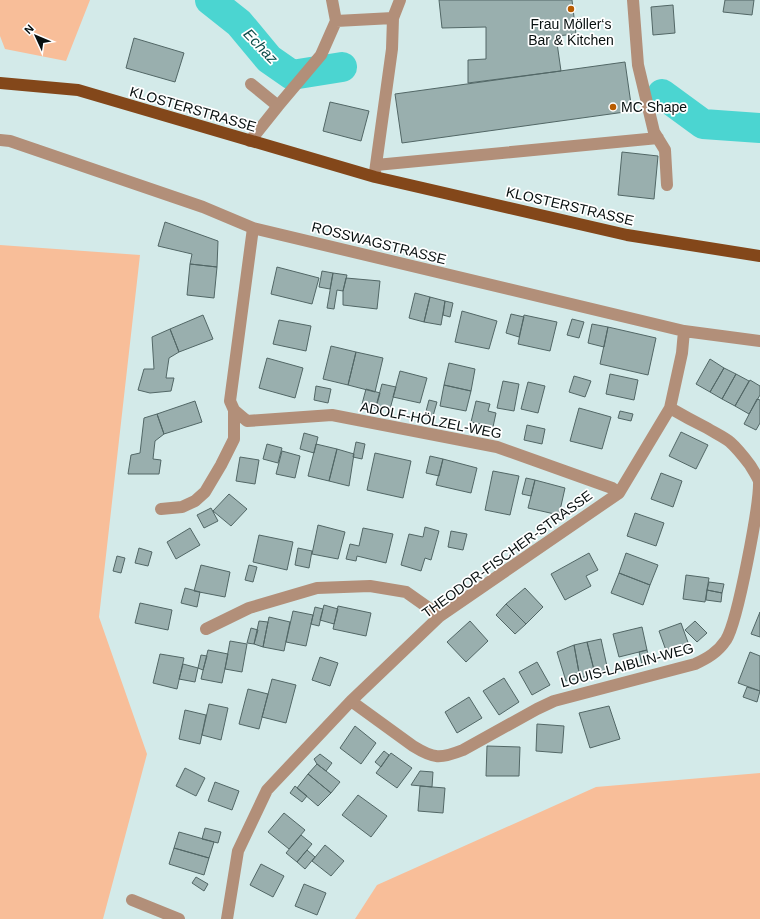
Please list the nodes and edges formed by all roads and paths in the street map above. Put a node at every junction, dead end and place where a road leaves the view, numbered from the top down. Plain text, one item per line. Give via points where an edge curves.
1 (332, 0) edge
2 (400, 0) edge
3 (630, 6) edge
4 (393, 18) junction
5 (336, 20) junction
6 (0, 83) edge
7 (251, 84) dead end
8 (278, 106) junction
9 (658, 138) junction
10 (0, 140) edge
11 (250, 141) junction
12 (375, 171) junction
13 (667, 185) dead end
14 (252, 228) junction
15 (760, 256) edge
16 (684, 331) junction
17 (760, 341) edge
18 (670, 408) junction
19 (234, 410) junction
20 (619, 493) junction
21 (161, 509) dead end
22 (440, 616) junction
23 (206, 629) dead end
24 (351, 701) junction
25 (132, 900) dead end
26 (179, 919) edge
27 (227, 919) edge

1 - 5 street
2 - 4 street
3 - 9 street via 638,65 654,132
4 - 5 street
4 - 12 street via 392,49
5 - 8 street via 321,55
6 - 11 main road, KLOSTERSTRASSE via 78,90
7 - 8 street
8 - 11 street
9 - 12 street
9 - 13 street via 665,150
10 - 14 street, ROSSWAGSTRASSE via 10,141 203,206
11 - 12 main road, KLOSTERSTRASSE
12 - 15 main road, KLOSTERSTRASSE via 626,235
14 - 16 street, ROSSWAGSTRASSE
14 - 19 street via 230,401
16 - 17 street, ROSSWAGSTRASSE
16 - 18 street, THEODOR-FISCHER-STRASSE
18 - 20 street, THEODOR-FISCHER-STRASSE
18 - 24 street, LOUIS-LAIBLIN-WEG via 729,441 746,459 759,481 760,497 745,578 731,630 718,650 695,664 554,701 463,750 436,757 423,753
19 - 20 street, ADOLF-HÖLZEL-WEG via 247,421 332,415 497,447 612,488
19 - 21 street via 234,439 205,492 196,501 182,507
20 - 22 street, THEODOR-FISCHER-STRASSE
22 - 23 street via 406,592 370,586 317,588 249,608
22 - 24 street, THEODOR-FISCHER-STRASSE
24 - 27 street, THEODOR-FISCHER-STRASSE via 267,790 238,851
25 - 26 street

